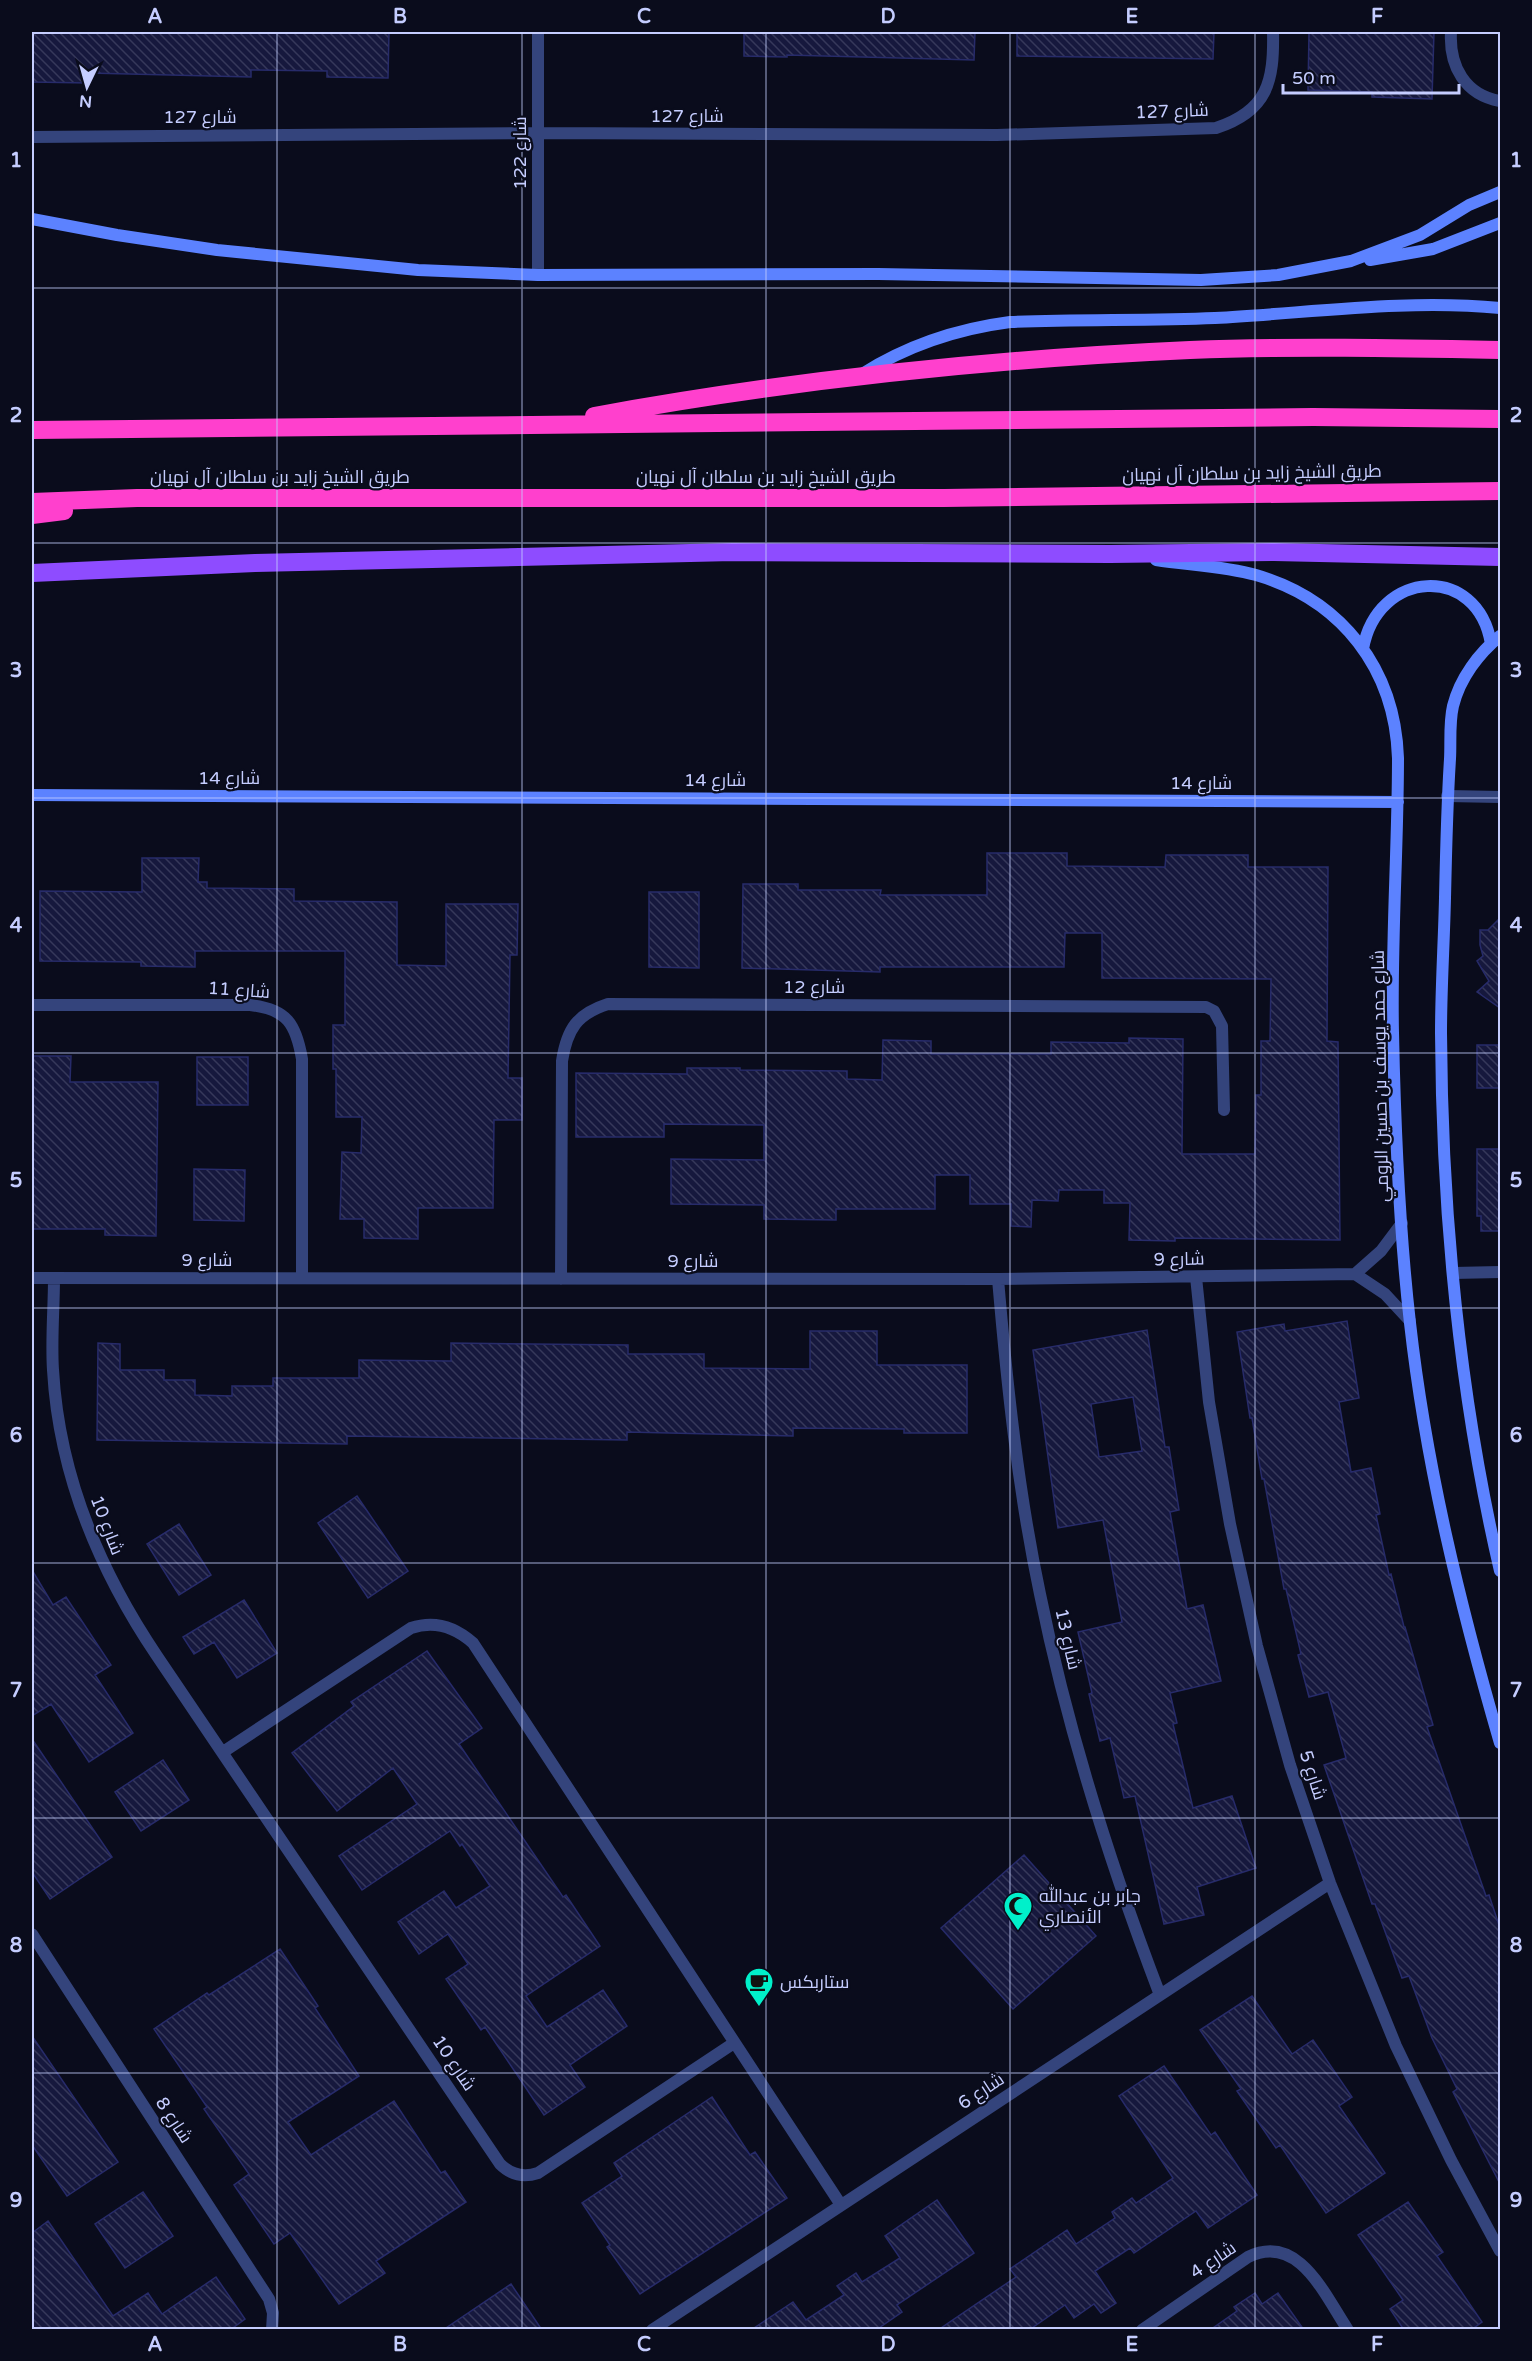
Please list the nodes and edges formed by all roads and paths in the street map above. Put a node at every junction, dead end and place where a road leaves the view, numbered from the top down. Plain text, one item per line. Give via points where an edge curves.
1 (537, 32) edge
2 (1273, 32) edge
3 (1451, 32) edge
4 (1500, 101) edge
5 (538, 133) junction
6 (32, 136) edge
7 (1500, 192) edge
8 (32, 219) edge
9 (1500, 223) edge
10 (1351, 261) junction
11 (538, 275) junction
12 (1500, 308) edge
13 (1500, 350) edge
14 (859, 376) junction
15 (1500, 419) edge
16 (546, 425) junction
17 (32, 430) edge
18 (1500, 491) edge
19 (137, 498) junction
20 (32, 501) edge
21 (32, 515) edge
22 (1110, 554) junction
23 (1500, 557) edge
24 (32, 573) edge
25 (1496, 640) edge
26 (1363, 649) junction
27 (32, 795) edge
28 (1447, 796) junction
29 (1500, 797) edge
30 (1398, 802) junction
31 (32, 1005) edge
32 (1224, 1110) dead end
33 (1402, 1223) junction
34 (1500, 1272) edge
35 (1453, 1273) junction
36 (1355, 1274) junction
37 (1196, 1277) junction
38 (32, 1278) edge
39 (54, 1278) junction
40 (302, 1278) junction
41 (561, 1279) junction
42 (998, 1279) junction
43 (1410, 1321) junction
44 (1500, 1571) edge
45 (1500, 1743) edge
46 (223, 1752) junction
47 (1330, 1883) junction
48 (32, 1934) edge
49 (1160, 1995) junction
50 (734, 2043) junction
51 (841, 2205) junction
52 (1500, 2251) edge
53 (273, 2330) edge
54 (652, 2330) edge
55 (1142, 2330) edge
56 (1348, 2330) edge

1 - 5 street, شارع 122
2 - 5 street, شارع 127 via 1271,77 1264,96 1235,122 1216,128 998,135
3 - 4 street via 1452,58 1458,73 1482,96
5 - 6 street, شارع 127
5 - 11 street, شارع 122
7 - 10 street via 1469,205 1420,235
8 - 11 street via 117,235 318,262
9 - 10 street via 1433,249 1379,260
10 - 11 street via 1278,275 1201,280 878,274
12 - 14 street via 1381,305 1216,318 1010,322 929,340
13 - 14 highway via 1191,350
14 - 16 highway
15 - 16 highway via 1313,417
16 - 17 highway
18 - 19 highway, طريق الشيخ زايد بن سلطان آل نهيان via 955,498
19 - 20 highway, طريق الشيخ زايد بن سلطان آل نهيان
19 - 21 highway
22 - 23 main road via 1274,552
22 - 24 main road via 721,553 255,563
22 - 26 street, شارع حمد يوسف بن حسين الرومي via 1232,571 1276,582 1316,603
25 - 26 street via 1481,614 1466,599 1447,589 1418,587 1391,598 1380,608 1366,633
25 - 28 street via 1483,651 1466,677 1453,708
26 - 30 street, شارع حمد يوسف بن حسين الرومي via 1383,682 1394,716
27 - 30 street, شارع 14
28 - 29 street
28 - 35 street via 1441,1032
30 - 33 street, شارع حمد يوسف بن حسين الرومي via 1393,1032
31 - 40 street, شارع 11 via 250,1005 279,1012 287,1019 295,1031 302,1059
32 - 41 street, شارع 12 via 1222,1026 1214,1011 1206,1007 608,1004 585,1014 565,1042
33 - 36 street via 1381,1251
33 - 43 street, شارع حمد يوسف بن حسين الرومي
34 - 35 street
35 - 44 street via 1471,1426
36 - 37 street, شارع 9
36 - 43 street via 1385,1294
37 - 42 street, شارع 9
37 - 47 street, شارع 5 via 1209,1402 1230,1524 1281,1733
38 - 39 street, شارع 9
39 - 40 street, شارع 9
39 - 46 street, شارع 10 via 52,1368 56,1401 69,1472 92,1541 129,1615
40 - 41 street, شارع 9
41 - 42 street, شارع 9
42 - 49 street, شارع 13 via 1018,1467 1054,1657 1108,1853
43 - 45 street, شارع حمد يوسف بن حسين الرومي via 1428,1454 1448,1548
46 - 50 street via 411,1628 434,1624 459,1632 473,1643
46 - 50 street, شارع 10 via 500,2164 513,2174 538,2173
47 - 49 street, شارع 6
47 - 52 street, شارع 5 via 1396,2046
48 - 53 street, شارع 8 via 269,2299
49 - 51 street, شارع 6
50 - 51 street
51 - 54 street, شارع 6
55 - 56 street, شارع 4 via 1248,2257 1267,2252 1285,2253 1305,2265

